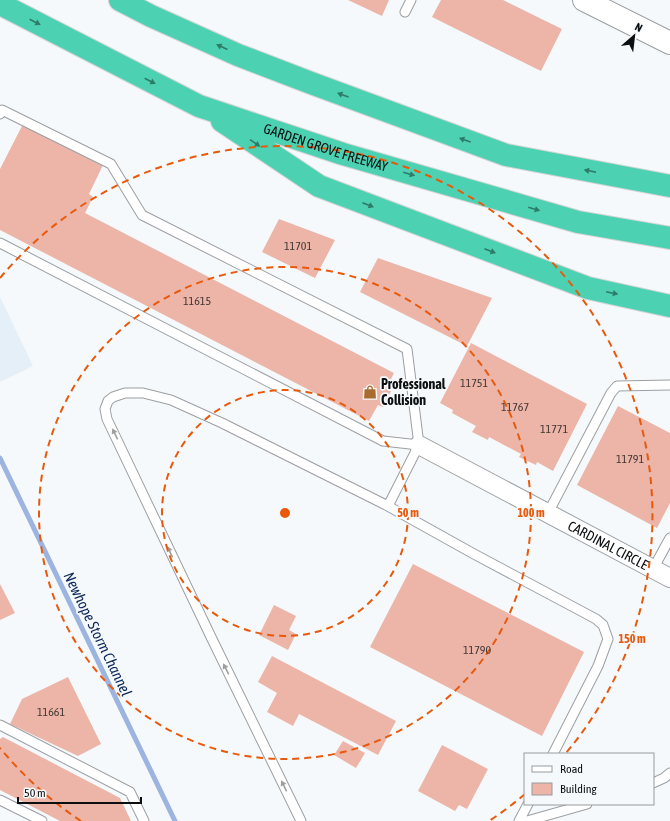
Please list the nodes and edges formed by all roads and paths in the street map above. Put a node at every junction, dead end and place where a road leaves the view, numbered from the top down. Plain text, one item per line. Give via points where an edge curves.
1 (120, 0) edge
2 (411, 0) edge
3 (584, 0) edge
4 (0, 4) edge
5 (405, 12) dead end
6 (670, 43) edge
7 (199, 106) junction
8 (0, 114) edge
9 (670, 172) edge
10 (614, 176) junction
11 (670, 186) edge
12 (670, 238) edge
13 (0, 243) edge
14 (670, 306) edge
15 (670, 385) edge
16 (419, 445) junction
17 (388, 506) junction
18 (548, 513) junction
19 (670, 538) edge
20 (653, 569) junction
21 (670, 578) edge
22 (0, 725) edge
23 (554, 753) edge
24 (670, 773) edge
25 (654, 783) edge
26 (0, 800) edge
27 (527, 805) edge
28 (584, 805) edge
29 (42, 821) edge
30 (144, 821) edge
31 (301, 821) edge
32 (519, 821) edge
33 (528, 821) edge

10 -> 1 highway via 506,155 238,55
2 - 5 lane
3 - 6 main road
4 -> 7 highway, GARDEN GROVE FREEWAY
7 -> 12 highway, GARDEN GROVE FREEWAY via 342,154 578,222
7 -> 14 highway via 319,186 588,288
8 - 16 lane via 2,110 112,164 142,215 407,349
9 - 10 highway
10 - 11 highway
13 - 16 lane via 383,441
15 - 18 lane via 617,386
16 - 17 lane
16 - 18 street, CARDINAL CIRCLE
17 - 23 lane via 603,625 608,639 598,666
31 -> 17 lane via 107,419 105,410 108,401 125,393 143,393 171,400
18 - 20 street, CARDINAL CIRCLE
19 - 20 lane
20 - 21 street, CARDINAL CIRCLE
22 - 30 lane via 130,792
24 - 25 lane
26 - 29 lane
27 - 32 lane
28 - 33 lane

